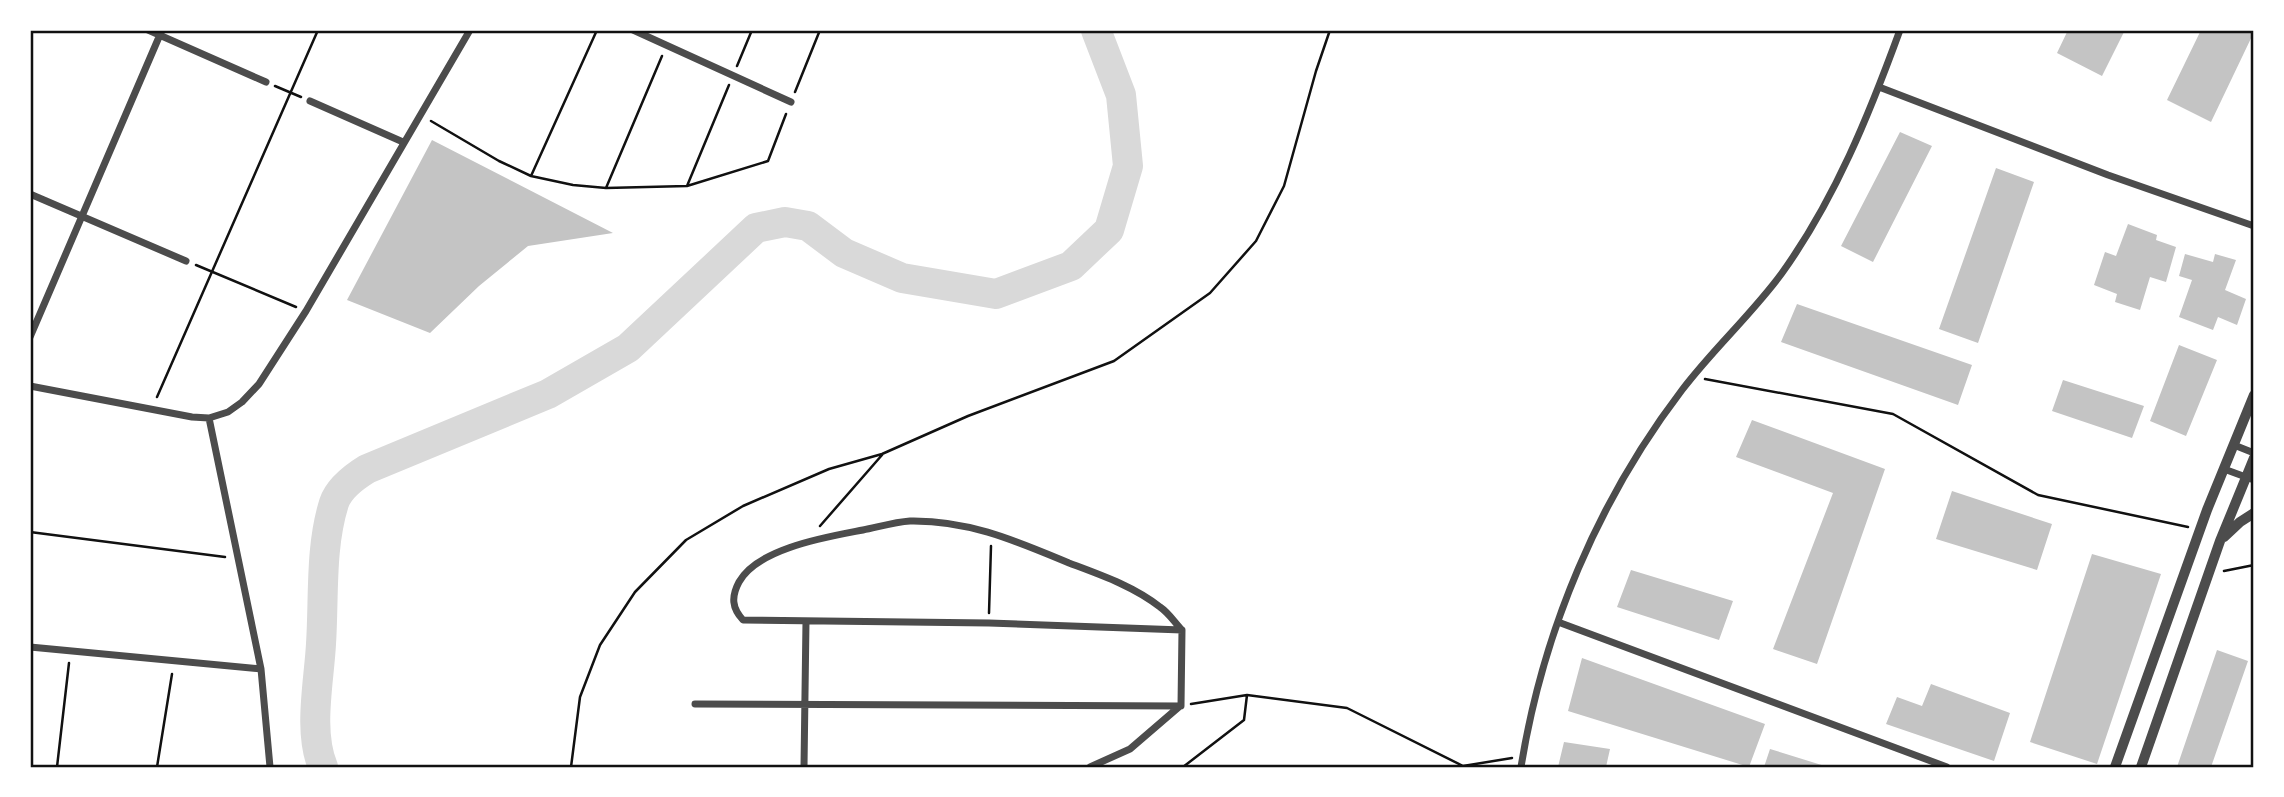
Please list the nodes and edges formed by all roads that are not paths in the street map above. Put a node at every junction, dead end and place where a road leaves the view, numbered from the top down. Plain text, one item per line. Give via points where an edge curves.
1 (148, 30) edge
2 (470, 30) edge
3 (634, 30) edge
4 (1900, 30) edge
5 (161, 32) edge
6 (266, 82) road end
7 (1879, 87) junction
8 (310, 101) road end
9 (791, 102) dead end
10 (403, 142) junction
11 (30, 194) edge
12 (82, 216) junction
13 (2254, 226) edge
14 (186, 261) road end
15 (30, 337) edge
16 (30, 386) edge
17 (2254, 395) edge
18 (209, 418) junction
19 (2234, 445) junction
20 (2254, 455) edge
21 (2224, 469) junction
22 (2250, 478) edge
23 (2254, 513) edge
24 (2220, 541) junction
25 (806, 621) junction
26 (1558, 622) junction
27 (1182, 630) junction
28 (30, 647) edge
29 (261, 669) junction
30 (806, 703) junction
31 (695, 704) dead end
32 (1181, 706) junction
33 (270, 767) edge
34 (804, 767) edge
35 (1090, 767) edge
36 (1521, 767) edge
37 (1947, 767) edge
38 (2115, 767) edge
39 (2141, 767) edge

1 - 5 street
2 - 10 street
3 - 9 street
4 - 7 street
5 - 6 street
5 - 12 street
7 - 13 street
7 - 26 street via 1836,182 1782,273 1693,376 1610,500
8 - 10 street
10 - 18 street via 259,384 228,412
11 - 12 street
12 - 14 street
12 - 15 street
16 - 18 street
17 - 19 street
18 - 29 street
19 - 20 street
19 - 21 street
20 - 22 street
21 - 22 street
21 - 38 street
22 - 24 street
23 - 24 street
24 - 39 street
25 - 27 street
25 - 27 street via 743,621 733,600 745,571 806,541 909,521 992,531 1125,585 1163,609
25 - 30 street
26 - 36 street
26 - 37 street
27 - 32 street
28 - 29 street
29 - 33 street
30 - 31 street
30 - 32 street
30 - 34 street
32 - 35 street via 1130,749

